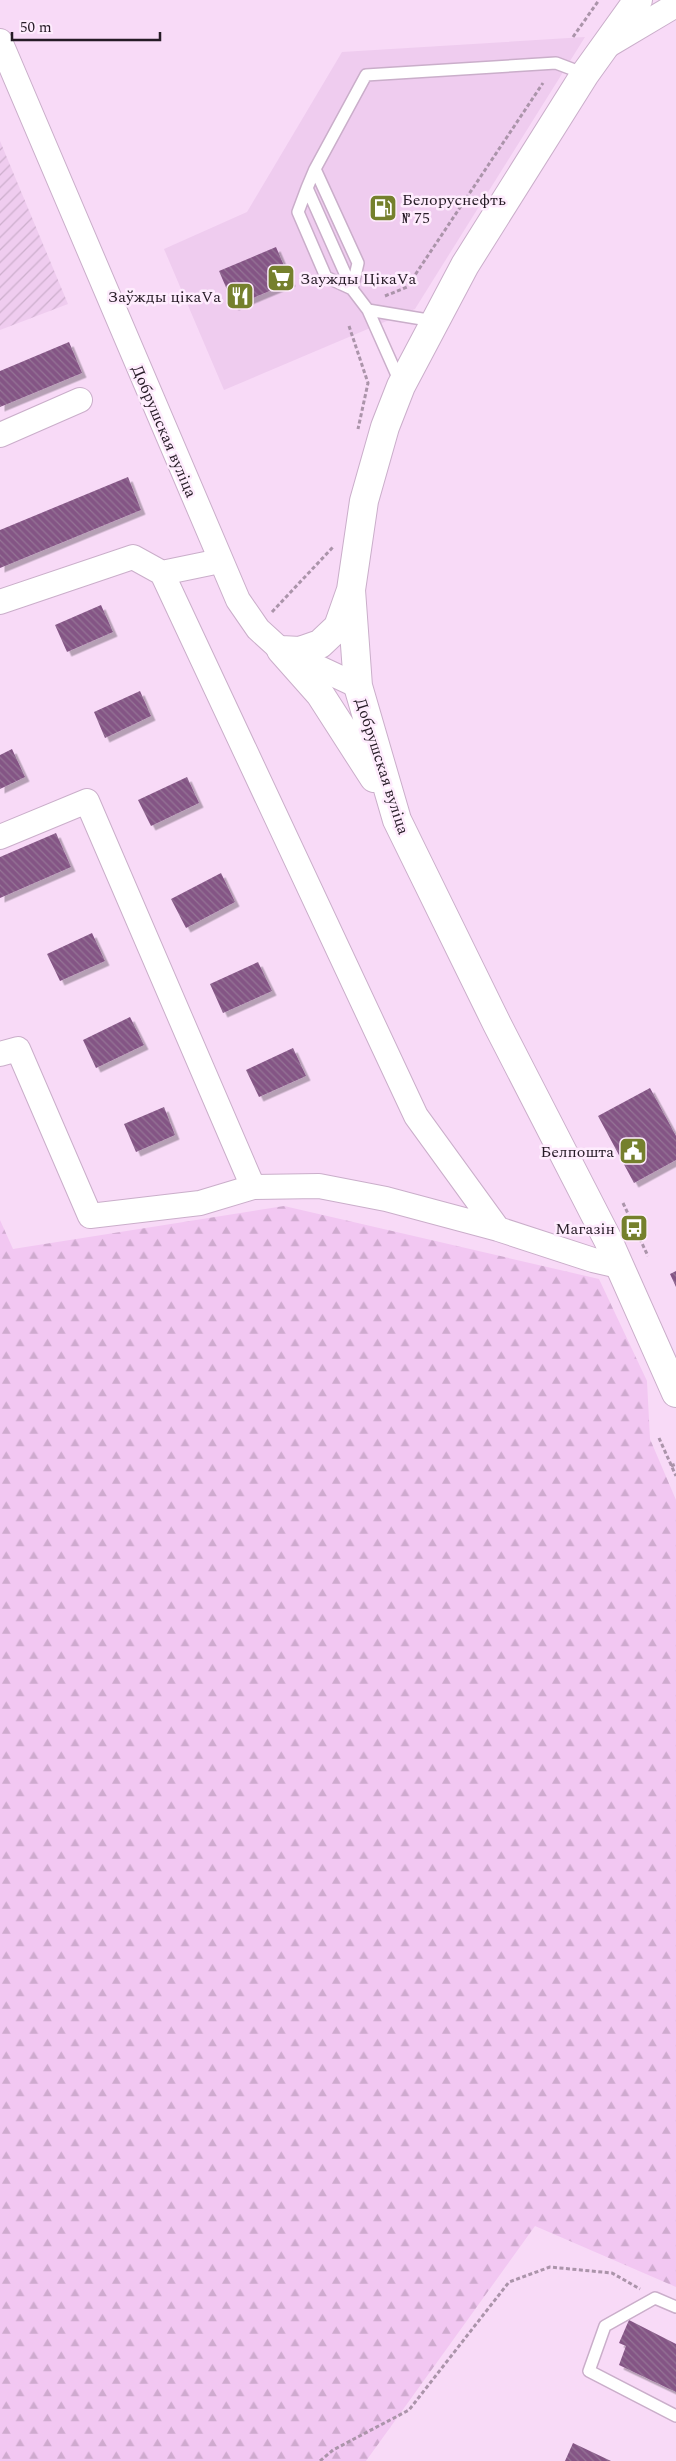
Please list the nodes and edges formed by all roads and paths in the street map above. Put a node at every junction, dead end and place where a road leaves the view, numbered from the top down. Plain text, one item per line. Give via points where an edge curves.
1 (599, 0) edge
2 (638, 0) edge
3 (676, 5) edge
4 (573, 37) dead end
5 (0, 41) edge
6 (604, 47) junction
7 (585, 74) junction
8 (543, 83) dead end
9 (315, 169) junction
10 (308, 188) junction
11 (352, 289) junction
12 (385, 296) dead end
13 (368, 310) junction
14 (434, 321) junction
15 (349, 326) dead end
16 (401, 386) junction
17 (80, 400) dead end
18 (358, 431) dead end
19 (0, 435) edge
20 (334, 546) dead end
21 (220, 561) junction
22 (162, 573) junction
23 (350, 590) junction
24 (0, 602) edge
25 (267, 618) dead end
26 (281, 650) junction
27 (358, 686) junction
28 (397, 820) junction
29 (0, 837) edge
30 (0, 1054) edge
31 (253, 1187) junction
32 (623, 1203) dead end
33 (498, 1229) junction
34 (648, 1256) dead end
35 (620, 1266) junction
36 (676, 1393) edge
37 (659, 1438) dead end
38 (676, 1464) edge
39 (671, 1466) junction
40 (676, 1476) edge
41 (655, 2298) junction
42 (676, 2308) edge
43 (676, 2416) edge
44 (320, 2461) edge

1 - 4 path
2 - 6 main road
3 - 6 street
5 - 21 street, Добрушская вуліца
6 - 7 main road
7 - 9 lane via 556,63 366,75
7 - 14 main road via 470,257
8 - 12 path via 407,287
9 - 10 lane
9 - 11 lane via 358,263
10 - 11 lane
10 - 11 lane via 298,212 326,277
11 - 13 lane
13 - 14 lane
13 - 16 lane
14 - 16 main road
15 - 18 path via 368,383
16 - 23 main road via 385,427 364,501
17 - 19 street
20 - 25 path
21 - 22 street
21 - 26 street, Добрушская вуліца via 238,600 253,622
22 - 24 street via 133,557
22 - 33 street via 416,1116
23 - 26 main road via 338,627 320,644 300,651
23 - 27 main road
26 - 27 street, Добрушская вуліца
26 - 28 main road via 320,694 364,760
27 - 28 main road, Добрушская вуліца
28 - 35 main road, Добрушская вуліца
29 - 31 street via 87,801
30 - 31 street via 18,1049 90,1216 200,1202
31 - 33 street via 319,1186 386,1199
32 - 34 path
33 - 35 street
35 - 36 main road, Добрушская вуліца
37 - 39 path
38 - 39 path
39 - 40 path
41 - 42 lane
41 - 43 lane via 605,2326 589,2372
41 - 44 path via 612,2273 550,2267 509,2282 409,2410 332,2450

